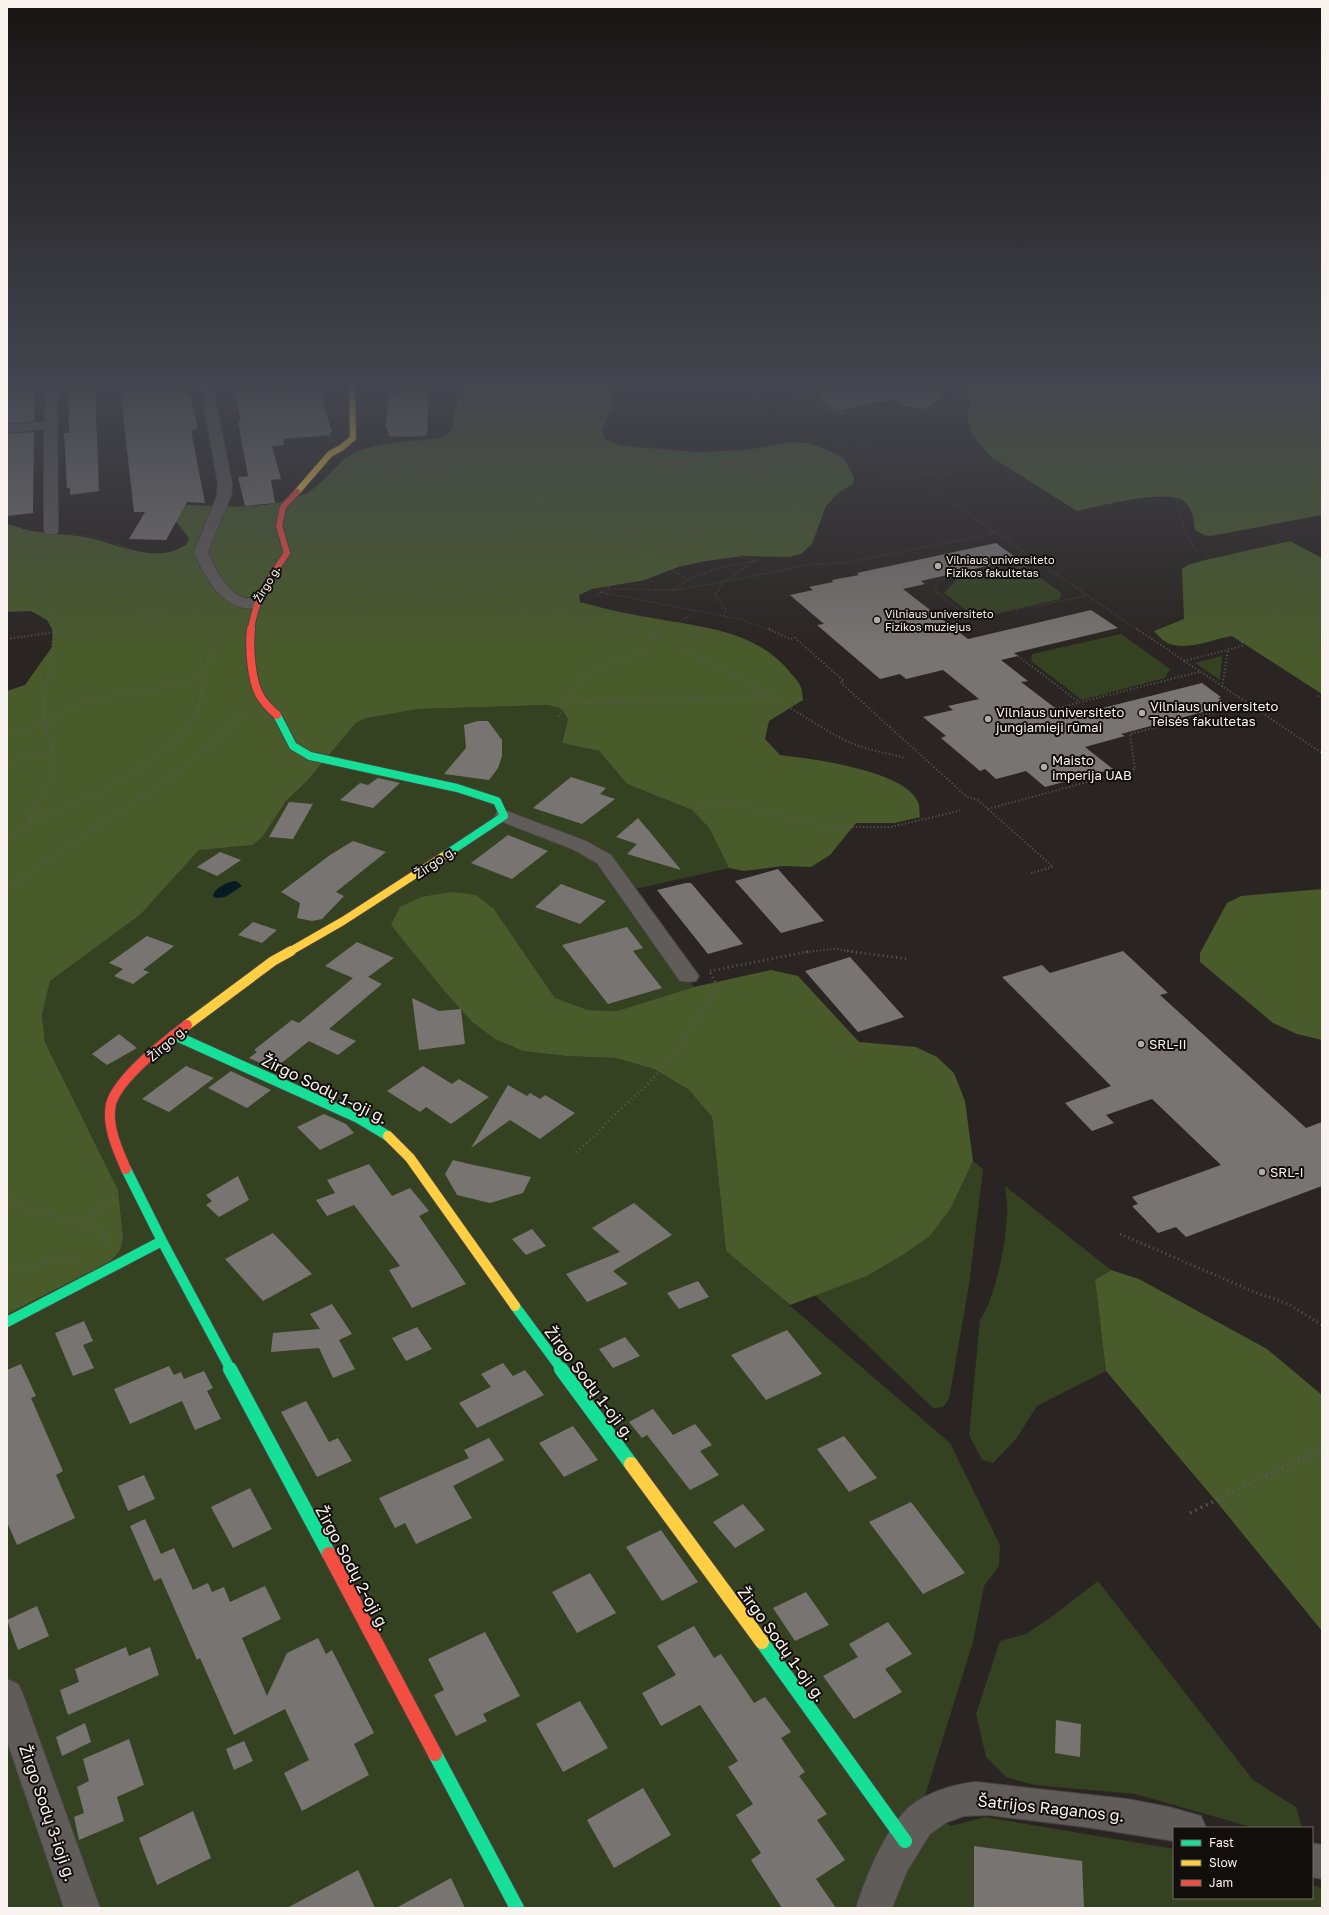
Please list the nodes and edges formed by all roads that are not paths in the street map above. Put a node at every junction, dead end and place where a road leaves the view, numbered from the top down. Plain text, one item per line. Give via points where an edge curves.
1 (50, 472) edge
2 (223, 472) edge
3 (315, 472) edge
4 (51, 529) road end
5 (244, 602) junction
6 (504, 816) junction
7 (688, 976) road end
8 (174, 1035) junction
9 (162, 1241) junction
10 (7, 1322) edge
11 (7, 1694) edge
12 (1185, 1827) edge
13 (905, 1841) junction
14 (82, 1908) edge
15 (517, 1908) edge
16 (874, 1908) edge

1 - 4 street
2 - 5 street via 224,496 201,552 225,591
3 - 5 street, Žirgo g. via 283,507 279,526 287,553 268,579
5 - 6 street, Žirgo g. via 259,695 279,717 293,746 310,756 457,788 497,801
6 - 7 street via 580,845 604,859
6 - 8 street, Žirgo g. via 343,921 272,961
8 - 9 street, Žirgo g. via 118,1088 111,1104 112,1129 123,1163
8 - 13 street, Žirgo Sodų 1-oji g. via 358,1118 389,1137 410,1158 549,1354 680,1528
9 - 10 street
9 - 15 street, Žirgo Sodų 2-oji g.
11 - 14 street, Žirgo Sodų 3-ioji g.
12 - 13 street, Šatrijos Raganos g. via 1159,1820 971,1799 947,1805 923,1817
13 - 16 street, Šatrijos Raganos g. via 878,1892

